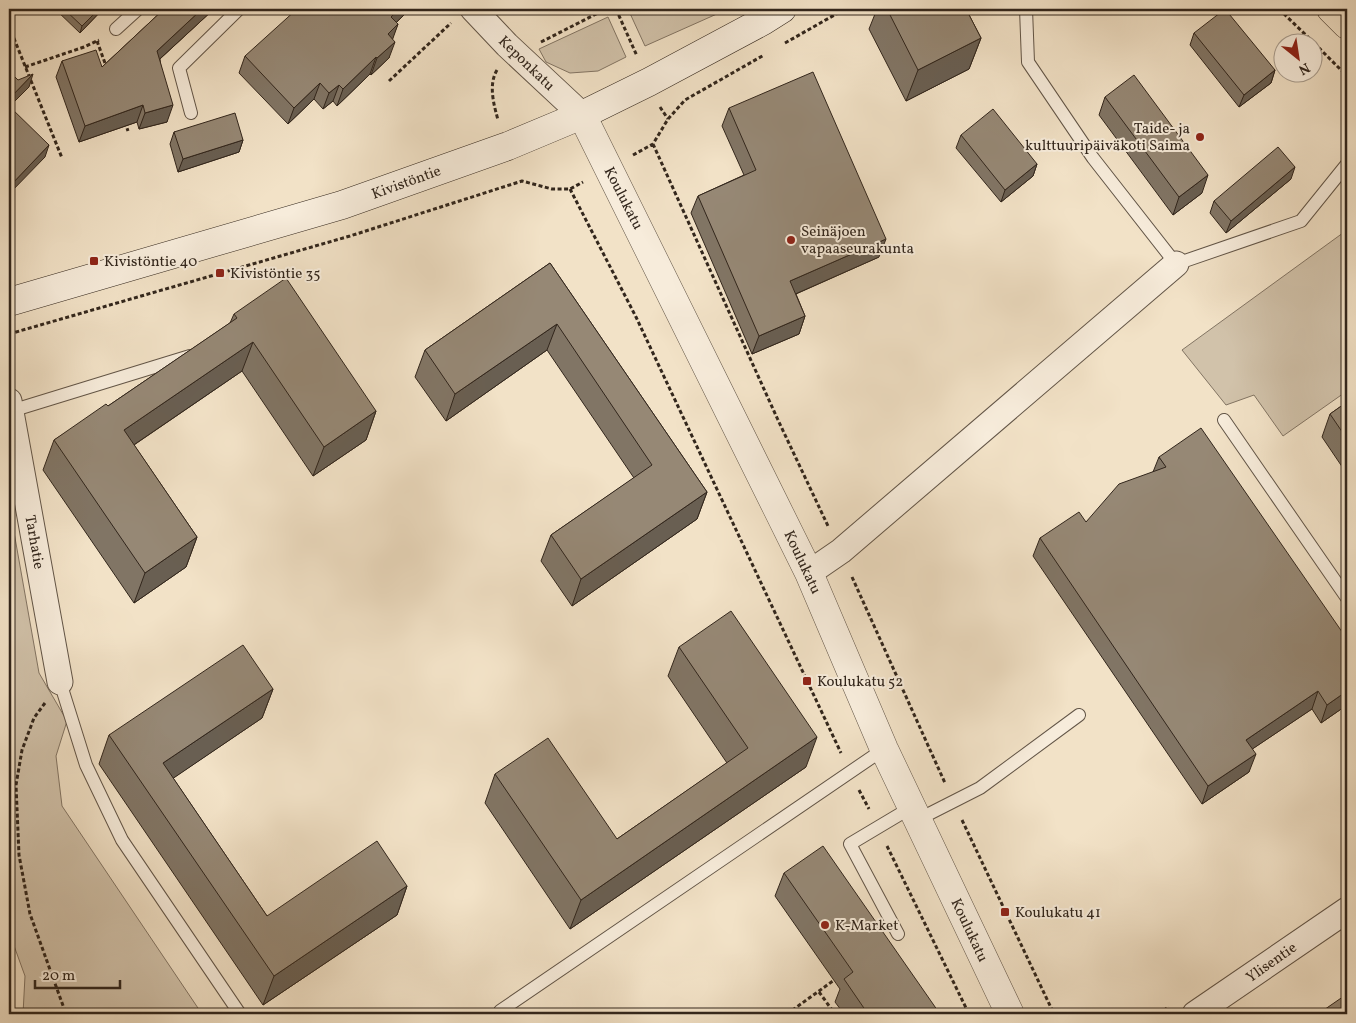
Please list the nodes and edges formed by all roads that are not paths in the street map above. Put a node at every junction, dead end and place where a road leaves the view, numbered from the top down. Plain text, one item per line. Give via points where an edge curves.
1 (138, 9) edge
2 (239, 9) edge
3 (473, 9) edge
4 (782, 9) edge
5 (1026, 9) edge
6 (1331, 9) edge
7 (1347, 25) edge
8 (116, 29) road end
9 (191, 113) dead end
10 (582, 115) junction
11 (1347, 164) edge
12 (1176, 264) junction
13 (9, 302) edge
14 (195, 355) edge
15 (10, 406) edge
16 (1224, 420) dead end
17 (809, 573) junction
18 (1347, 598) edge
19 (60, 682) joint
20 (1079, 715) dead end
21 (884, 749) junction
22 (914, 813) junction
23 (1347, 910) edge
24 (898, 934) dead end
25 (500, 1011) dead end
26 (240, 1014) edge
27 (1010, 1014) edge
28 (1196, 1014) edge

1 - 8 lane
2 - 9 lane via 179,68
3 - 10 street, Keponkatu
4 - 10 street, Kivistöntie
5 - 12 lane via 1028,62 1094,158
6 - 7 main road
10 - 13 street, Kivistöntie via 508,146 342,206
10 - 17 street, Koulukatu
11 - 12 lane via 1301,222
12 - 17 street via 841,551
14 - 15 lane
15 - 19 street, Tarhatie
16 - 18 lane
17 - 21 street, Koulukatu
19 - 26 lane via 86,765 122,840
20 - 22 lane via 980,788 953,801
21 - 22 street, Koulukatu
21 - 25 lane
22 - 24 lane via 877,827 850,844
22 - 27 street, Koulukatu
23 - 28 street, Ylisentie

